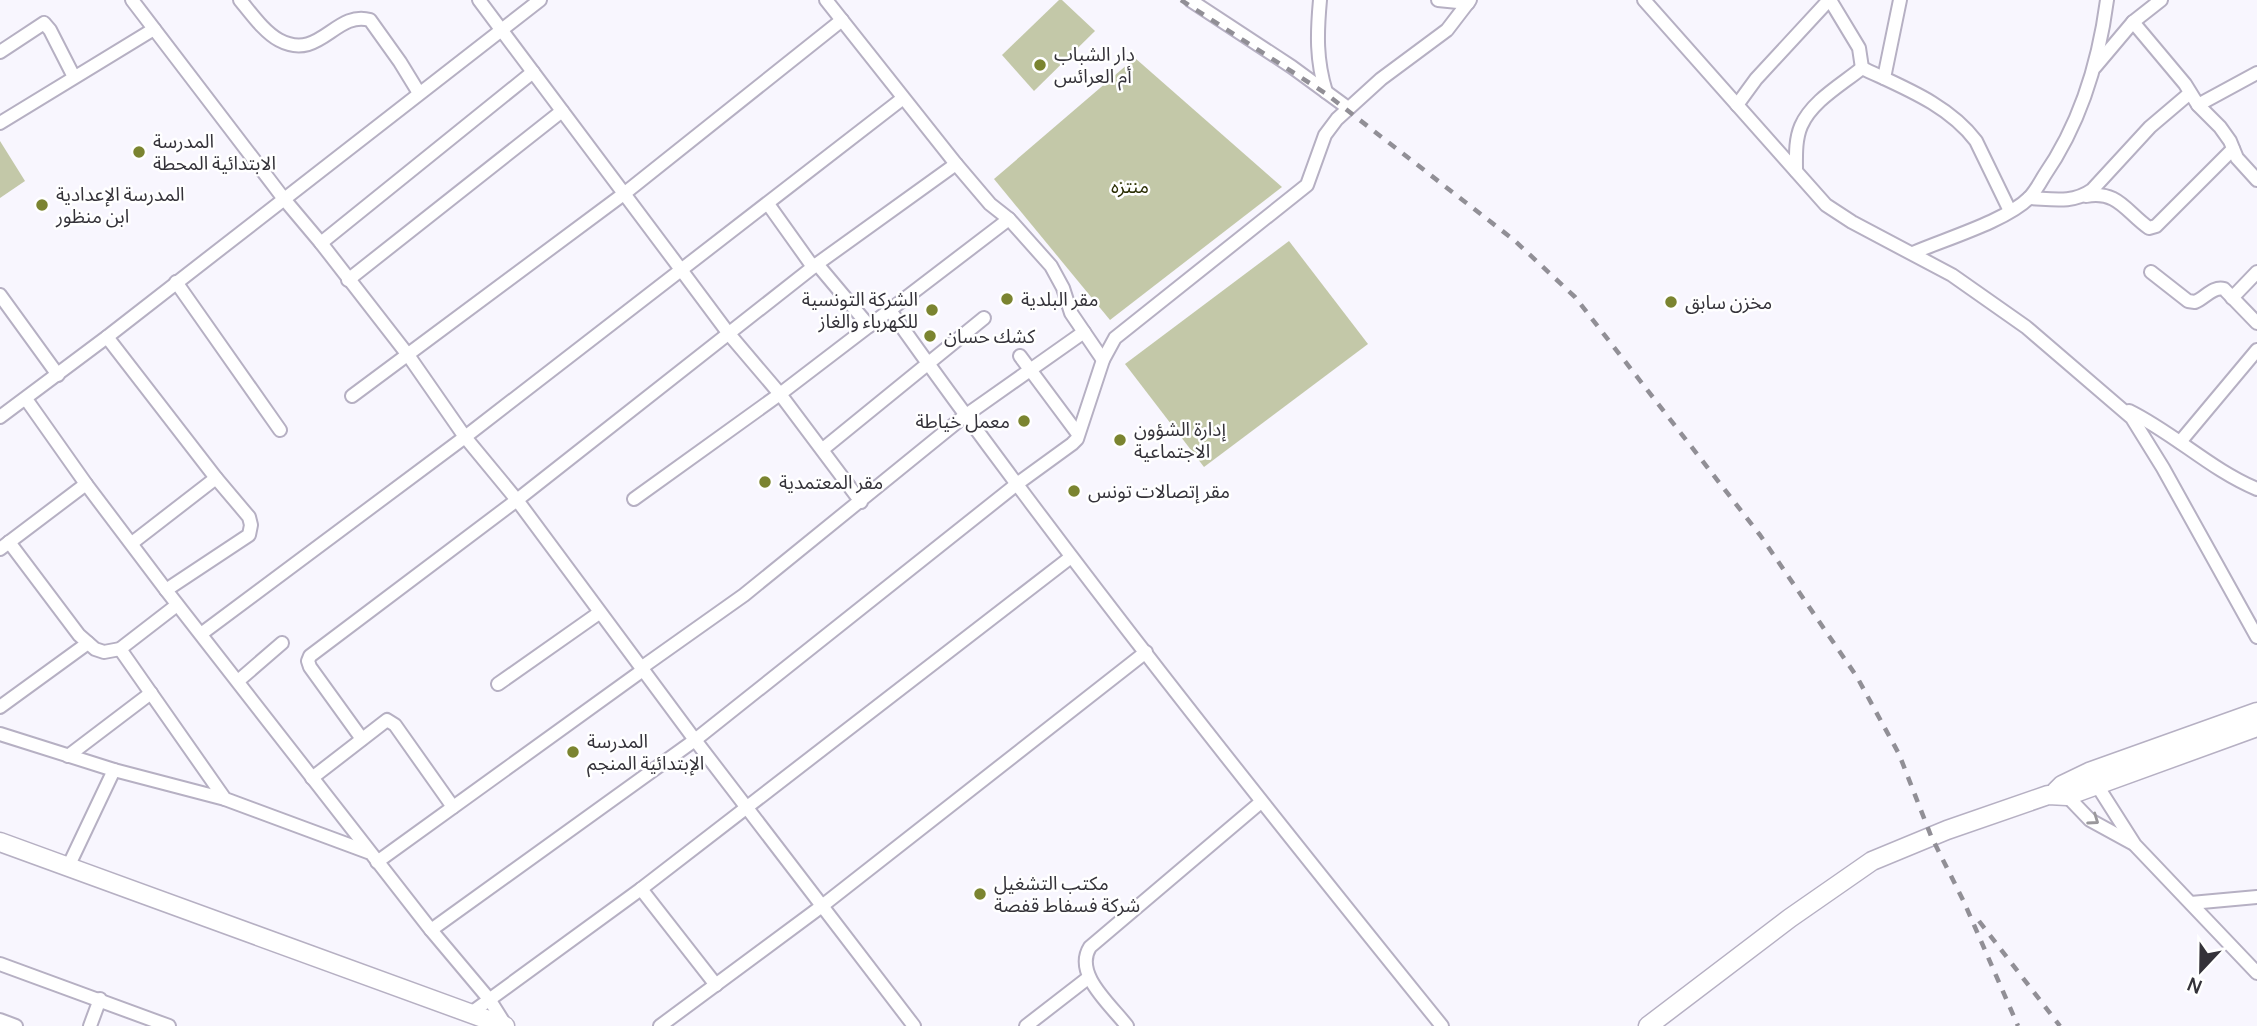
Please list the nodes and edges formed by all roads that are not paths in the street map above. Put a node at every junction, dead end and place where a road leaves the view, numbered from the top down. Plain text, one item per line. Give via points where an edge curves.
1 (132, 0) edge
2 (240, 0) edge
3 (479, 0) edge
4 (540, 0) edge
5 (826, 0) edge
6 (1190, 0) edge
7 (1320, 0) edge
8 (1438, 0) edge
9 (1644, 0) edge
10 (1829, 0) edge
11 (1900, 0) edge
12 (2107, 0) edge
13 (2161, 0) edge
14 (1469, 2) edge
15 (842, 20) junction
16 (2133, 22) junction
17 (154, 29) junction
18 (500, 30) junction
19 (0, 52) edge
20 (2095, 67) junction
21 (1862, 68) junction
22 (533, 72) junction
23 (2257, 73) edge
24 (74, 77) junction
25 (1884, 78) junction
26 (1326, 92) junction
27 (419, 93) junction
28 (2190, 93) junction
29 (902, 99) junction
30 (2197, 104) junction
31 (1737, 105) junction
32 (1348, 108) junction
33 (562, 111) junction
34 (0, 123) edge
35 (2233, 149) junction
36 (956, 164) junction
37 (1796, 171) junction
38 (2257, 180) edge
39 (625, 193) junction
40 (2082, 197) junction
41 (2029, 198) junction
42 (284, 199) junction
43 (768, 204) junction
44 (2010, 211) junction
45 (1009, 219) junction
46 (321, 243) junction
47 (1913, 253) junction
48 (815, 265) junction
49 (682, 271) junction
50 (2151, 272) dead end
51 (2257, 272) edge
52 (348, 280) junction
53 (176, 282) junction
54 (0, 295) edge
55 (2232, 298) junction
56 (889, 310) junction
57 (984, 318) dead end
58 (2257, 323) edge
59 (869, 326) junction
60 (1084, 332) junction
61 (729, 334) junction
62 (107, 337) junction
63 (2257, 350) edge
64 (408, 355) junction
65 (1020, 356) dead end
66 (1103, 360) junction
67 (927, 363) junction
68 (1031, 369) junction
69 (58, 375) junction
70 (780, 394) junction
71 (352, 396) dead end
72 (26, 399) junction
73 (2122, 408) junction
74 (967, 415) junction
75 (0, 417) edge
76 (280, 430) dead end
77 (1078, 435) junction
78 (465, 438) junction
79 (2180, 442) junction
80 (823, 449) junction
81 (216, 478) junction
82 (86, 484) junction
83 (1017, 484) junction
84 (2257, 489) edge
85 (634, 499) dead end
86 (517, 500) junction
87 (861, 502) junction
88 (132, 543) junction
89 (5, 546) edge
90 (1071, 557) junction
91 (166, 590) junction
92 (177, 605) junction
93 (600, 612) junction
94 (201, 634) junction
95 (2257, 637) edge
96 (88, 643) junction
97 (282, 643) dead end
98 (120, 649) junction
99 (1146, 652) junction
100 (642, 669) junction
101 (237, 681) junction
102 (498, 684) dead end
103 (151, 693) junction
104 (0, 707) edge
105 (2257, 712) edge
106 (2257, 727) edge
107 (0, 734) edge
108 (362, 739) junction
109 (695, 740) junction
110 (2190, 744) junction
111 (68, 756) junction
112 (114, 770) junction
113 (312, 778) junction
114 (2093, 778) junction
115 (2058, 792) junction
116 (225, 799) junction
117 (1261, 802) junction
118 (453, 807) junction
119 (746, 807) junction
120 (0, 842) edge
121 (2135, 845) junction
122 (374, 858) junction
123 (68, 867) junction
124 (641, 889) junction
125 (2257, 897) edge
126 (2191, 903) junction
127 (822, 906) junction
128 (431, 930) junction
129 (0, 964) edge
130 (2257, 973) edge
131 (1088, 978) junction
132 (716, 985) junction
133 (100, 999) junction
134 (489, 999) junction
135 (471, 1013) junction
136 (0, 1020) edge
137 (16, 1026) edge
138 (90, 1026) edge
139 (169, 1026) edge
140 (506, 1026) edge
141 (660, 1026) edge
142 (914, 1026) edge
143 (1026, 1026) edge
144 (1127, 1026) edge
145 (1442, 1026) edge
146 (1648, 1026) edge

1 - 17 street
2 - 27 street via 278,39 293,45 319,41 349,19 370,20
3 - 18 street
4 - 18 street
5 - 15 street
6 - 26 street
7 - 26 street via 1318,68
8 - 14 street
9 - 31 street
10 - 21 street via 1859,48
10 - 31 street
11 - 25 street
12 - 20 street
13 - 16 street
14 - 32 street via 1447,30
15 - 29 street
15 - 39 street
16 - 20 street
16 - 28 street
17 - 24 street
17 - 42 street
18 - 22 street
18 - 27 street
19 - 24 street via 44,23
20 - 41 street via 2055,160
21 - 25 street
21 - 37 street via 1808,115 1797,145
22 - 33 street
22 - 46 street
23 - 30 street
24 - 34 street
25 - 44 street via 1928,99 1969,132
26 - 32 street
27 - 42 street
28 - 30 street
28 - 40 street
29 - 36 street
29 - 43 street
30 - 35 street via 2220,127
31 - 37 street
32 - 66 street via 1325,135 1307,186 1123,330
33 - 39 street
33 - 52 street
35 - 38 street
35 - 40 street via 2156,226 2149,228 2111,196
36 - 45 street
36 - 48 street
37 - 47 street via 1826,205
39 - 49 street
39 - 64 street
40 - 41 street via 2069,201
41 - 44 street
42 - 46 street
42 - 53 street
43 - 48 street
43 - 49 street
44 - 47 street
45 - 56 street
45 - 60 street via 1051,266
46 - 52 street
47 - 73 street via 2026,327
48 - 59 street
48 - 61 street
49 - 61 street
49 - 78 street
50 - 55 street via 2188,301 2195,302 2220,287
51 - 55 street
52 - 64 street
53 - 62 street
53 - 76 street
54 - 69 street
55 - 58 street
56 - 59 street
56 - 67 street
57 - 67 street
59 - 70 street
60 - 66 street
60 - 68 street
61 - 70 street
61 - 86 street
62 - 69 street
62 - 81 street
63 - 79 street
64 - 71 street
64 - 78 street
65 - 68 street
66 - 77 street
67 - 74 street
67 - 80 street
68 - 74 street
68 - 77 street
69 - 72 street
70 - 80 street
70 - 85 street
72 - 75 street
72 - 82 street
73 - 79 street
73 - 95 street via 2158,458
74 - 83 street
74 - 87 street
77 - 83 street
78 - 86 street
78 - 94 street
79 - 84 street via 2238,482
80 - 87 street
81 - 88 street
81 - 91 street via 249,517 249,534
82 - 88 street
82 - 89 street
83 - 90 street
83 - 109 street
86 - 93 street
86 - 108 street via 310,656 310,667
87 - 100 street
88 - 91 street
89 - 96 street
90 - 99 street
90 - 119 street
91 - 92 street
92 - 94 street
92 - 98 street
93 - 100 street
93 - 102 street
94 - 101 street
96 - 98 street via 104,652
96 - 104 street
97 - 101 street
98 - 103 street
99 - 117 street
99 - 127 street
100 - 109 street
100 - 118 street
101 - 113 street
103 - 111 street
103 - 116 street
105 - 110 main road
106 - 110 main road
107 - 111 street
108 - 113 street
108 - 118 street via 384,722 392,722
109 - 119 street
109 - 128 street
110 - 114 main road
111 - 112 street
112 - 116 street
112 - 123 street
113 - 122 street
114 - 115 main road
114 - 121 street
115 -> 121 street via 2090,820
115 - 146 main road via 1872,861
116 - 122 street
117 - 131 street via 1090,947 1085,963
117 - 145 street
118 - 122 street
119 - 124 street
119 - 127 street
120 - 123 main road
121 - 126 street
122 - 128 street
123 - 135 main road
124 - 132 street
124 - 134 street
125 - 126 street
126 - 130 street
127 - 132 street
127 - 142 street
128 - 134 street
129 - 133 street
131 - 143 street
131 - 144 street
132 - 141 street
133 - 138 street
133 - 139 street
134 - 135 street
134 - 140 street
135 - 140 main road
136 - 137 street

